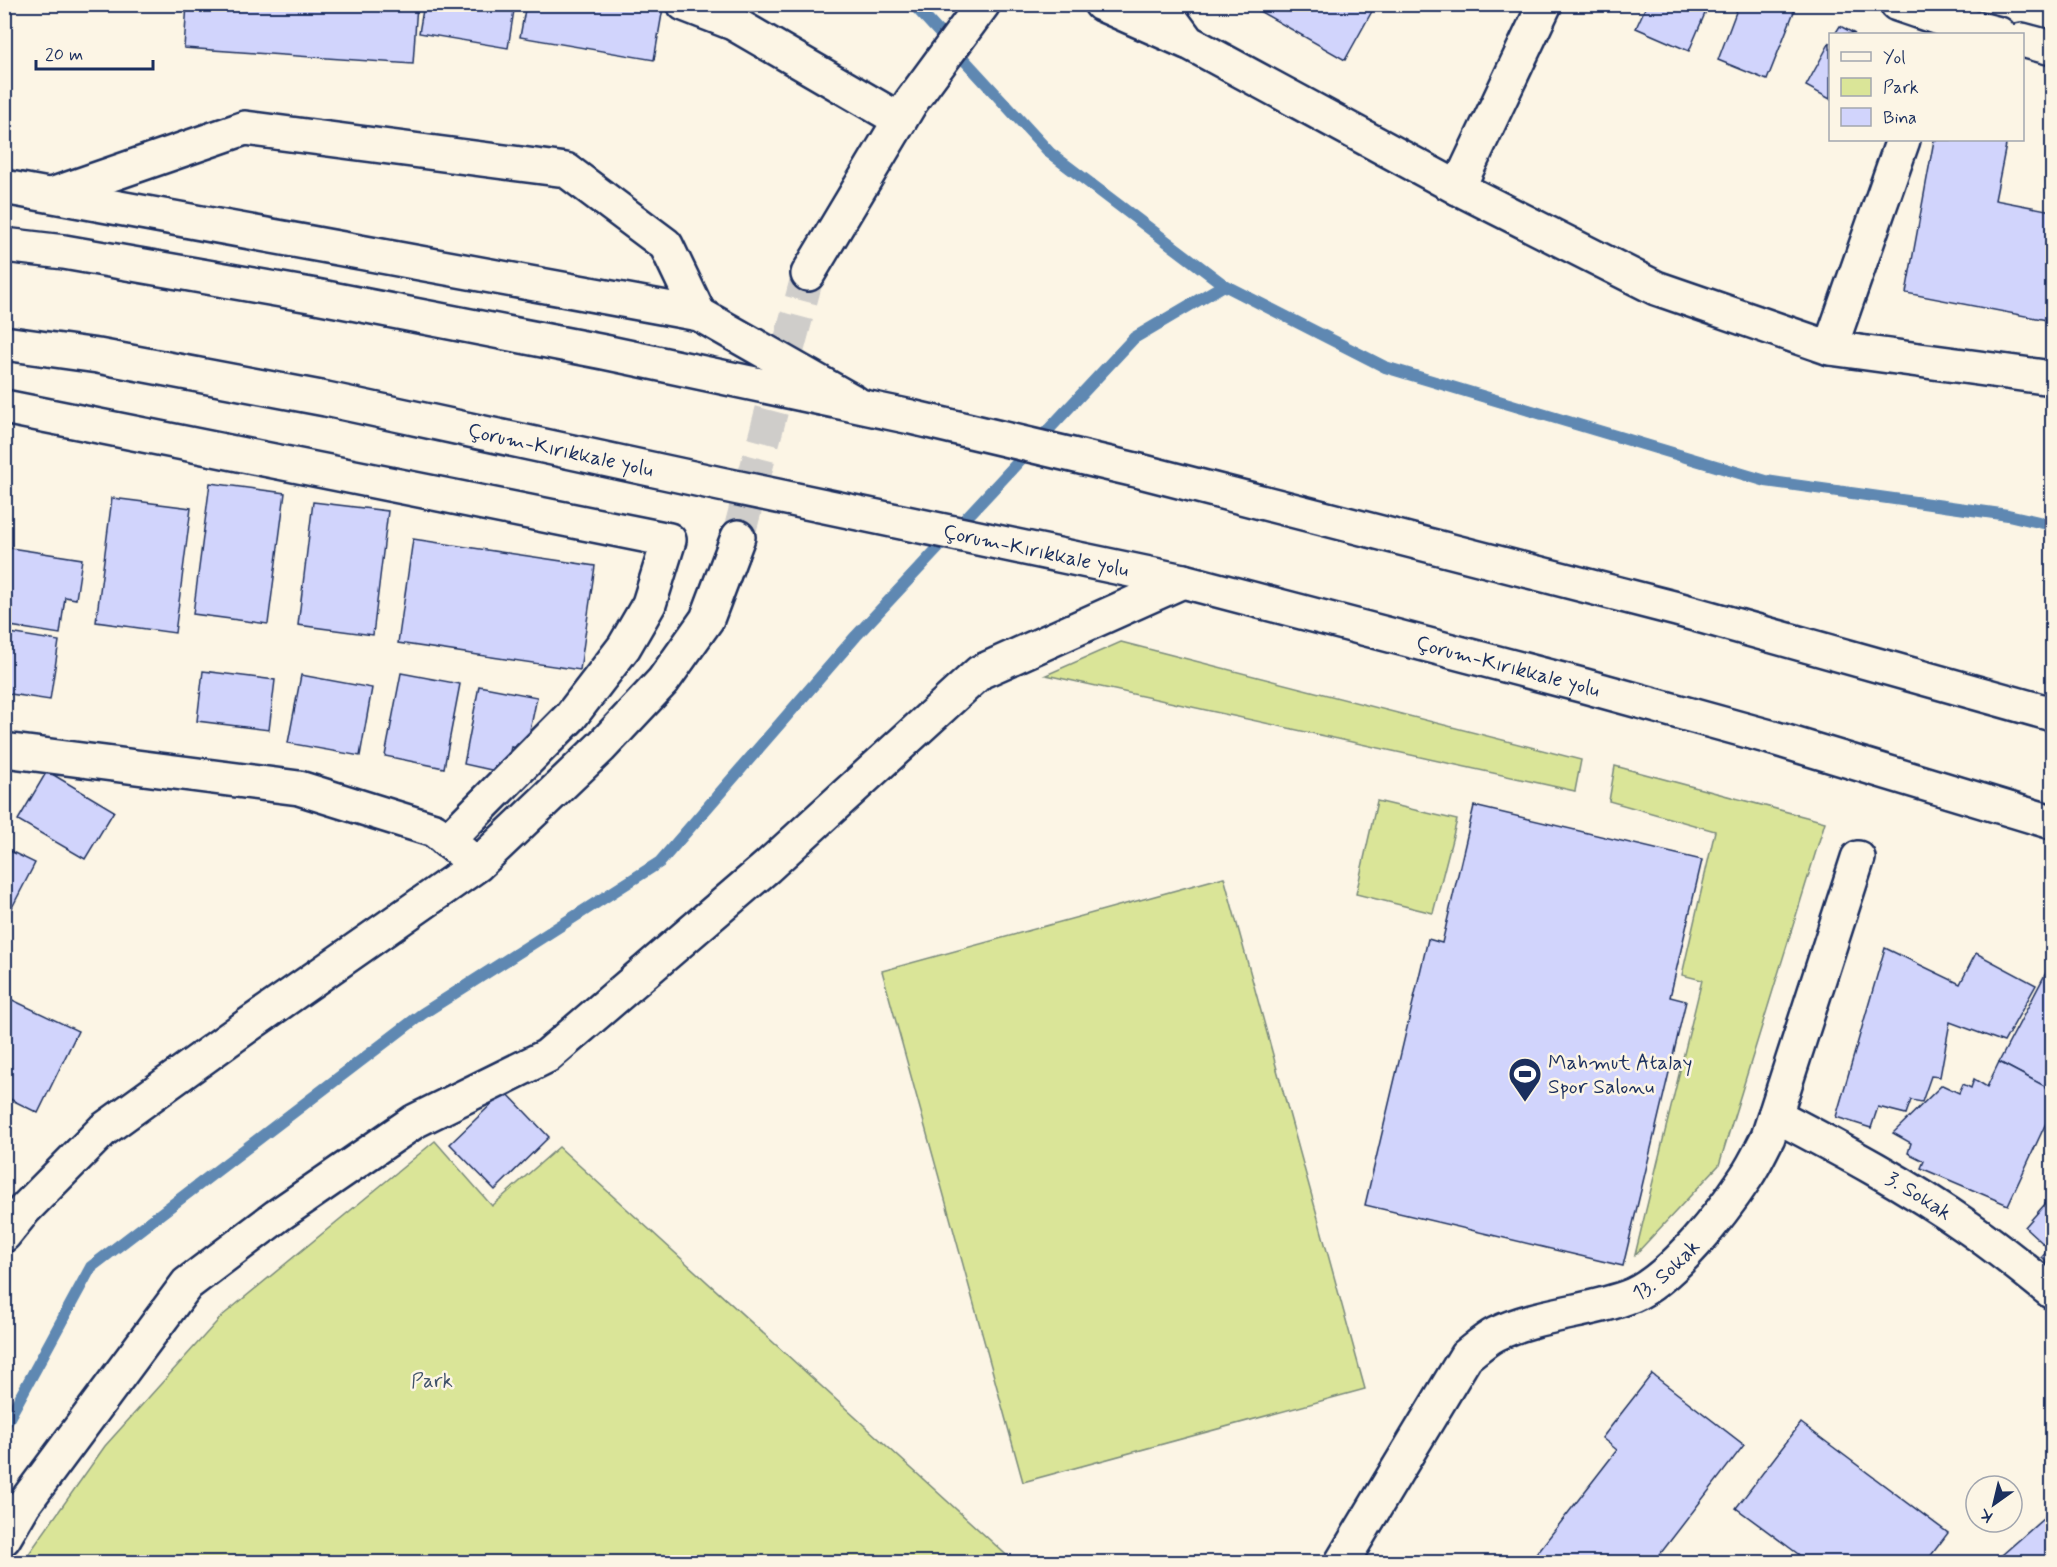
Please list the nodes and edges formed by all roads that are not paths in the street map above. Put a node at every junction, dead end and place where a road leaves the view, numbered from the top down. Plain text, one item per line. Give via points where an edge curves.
1 (684, 4) edge
2 (1101, 4) edge
3 (1160, 4) edge
4 (1545, 4) edge
5 (1897, 4) edge
6 (982, 7) edge
7 (1944, 20) edge
8 (1995, 33) edge
9 (2024, 41) edge
10 (1188, 42) junction
11 (2052, 48) edge
12 (905, 111) junction
13 (1903, 141) edge
14 (4, 187) edge
15 (1458, 188) junction
16 (50, 195) junction
17 (4, 245) edge
18 (808, 274) tunnel mouth
19 (699, 314) junction
20 (4, 343) edge
21 (1830, 348) junction
22 (2052, 378) edge
23 (861, 406) junction
24 (4, 407) edge
25 (738, 537) tunnel mouth
26 (1183, 581) junction
27 (2052, 714) edge
28 (4, 750) edge
29 (2052, 822) edge
30 (447, 841) junction
31 (1858, 858) dead end
32 (477, 865) junction
33 (1775, 1115) junction
34 (4, 1235) edge
35 (2052, 1292) edge
36 (4, 1539) edge
37 (1342, 1563) edge

1 - 12 main road via 733,24
2 - 10 main road
3 - 10 main road
4 - 15 main road
5 - 7 main road
6 - 12 main road
7 - 8 main road
9 - 11 main road
10 - 15 main road
12 - 18 main road
13 - 21 main road
14 - 16 main road
15 - 21 main road via 1656,288
16 - 19 main road
16 - 19 main road via 245,128 566,170 666,244
17 - 23 main road via 316,296
19 - 23 main road
20 - 26 main road, Çorum-Kırıkkale yolu via 98,356 326,399
21 - 22 main road
23 - 27 main road via 1140,471 1677,609
24 - 30 main road via 669,540 649,604 624,647 571,716
25 - 32 main road via 707,619 663,681 601,747
26 - 29 main road, Çorum-Kırıkkale yolu via 1770,737
26 - 36 main road via 980,672 767,867 547,1056 415,1121 187,1284 24,1504
28 - 30 main road via 299,788 434,831
30 - 32 main road
31 - 33 main road, 13. Sokak
32 - 34 main road via 103,1131
33 - 35 main road, 3. Sokak via 1856,1157 1970,1228
33 - 37 main road, 13. Sokak via 1768,1137 1746,1176 1703,1233 1665,1274 1633,1294 1527,1322 1494,1335 1466,1356

